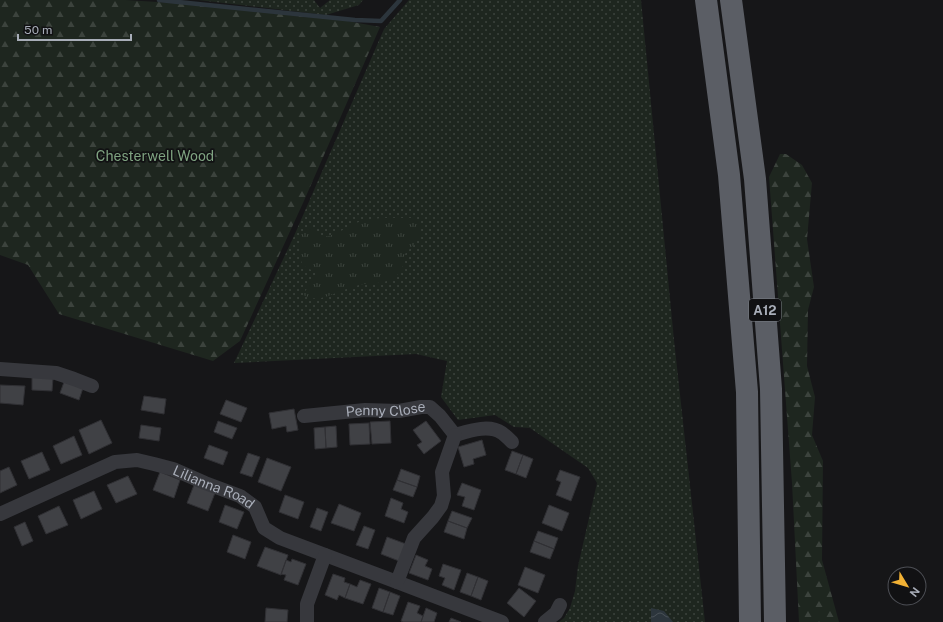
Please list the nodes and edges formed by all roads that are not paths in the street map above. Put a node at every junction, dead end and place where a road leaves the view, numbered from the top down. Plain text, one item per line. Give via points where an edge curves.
1 (706, 0) edge
2 (731, 0) edge
3 (0, 369) edge
4 (92, 386) dead end
5 (304, 416) dead end
6 (454, 435) junction
7 (512, 442) dead end
8 (0, 514) edge
9 (325, 555) junction
10 (397, 582) junction
11 (560, 605) dead end
12 (307, 622) edge
13 (502, 622) edge
14 (545, 622) edge
15 (750, 622) edge
16 (775, 622) edge

1 - 15 highway, A12 via 729,175 747,392
2 - 16 highway, A12 via 755,179 771,389
3 - 4 street via 56,373
5 - 6 street, Penny Close via 430,407
6 - 7 street via 492,429 502,433
6 - 10 street via 442,472 444,496 441,506 414,538
8 - 9 street, Lilianna Road via 115,462 137,460 173,469 240,496 255,507 264,528 280,538
9 - 10 street, Lilianna Road
9 - 12 street via 307,604
10 - 13 street, Lilianna Road
11 - 14 street via 556,613

